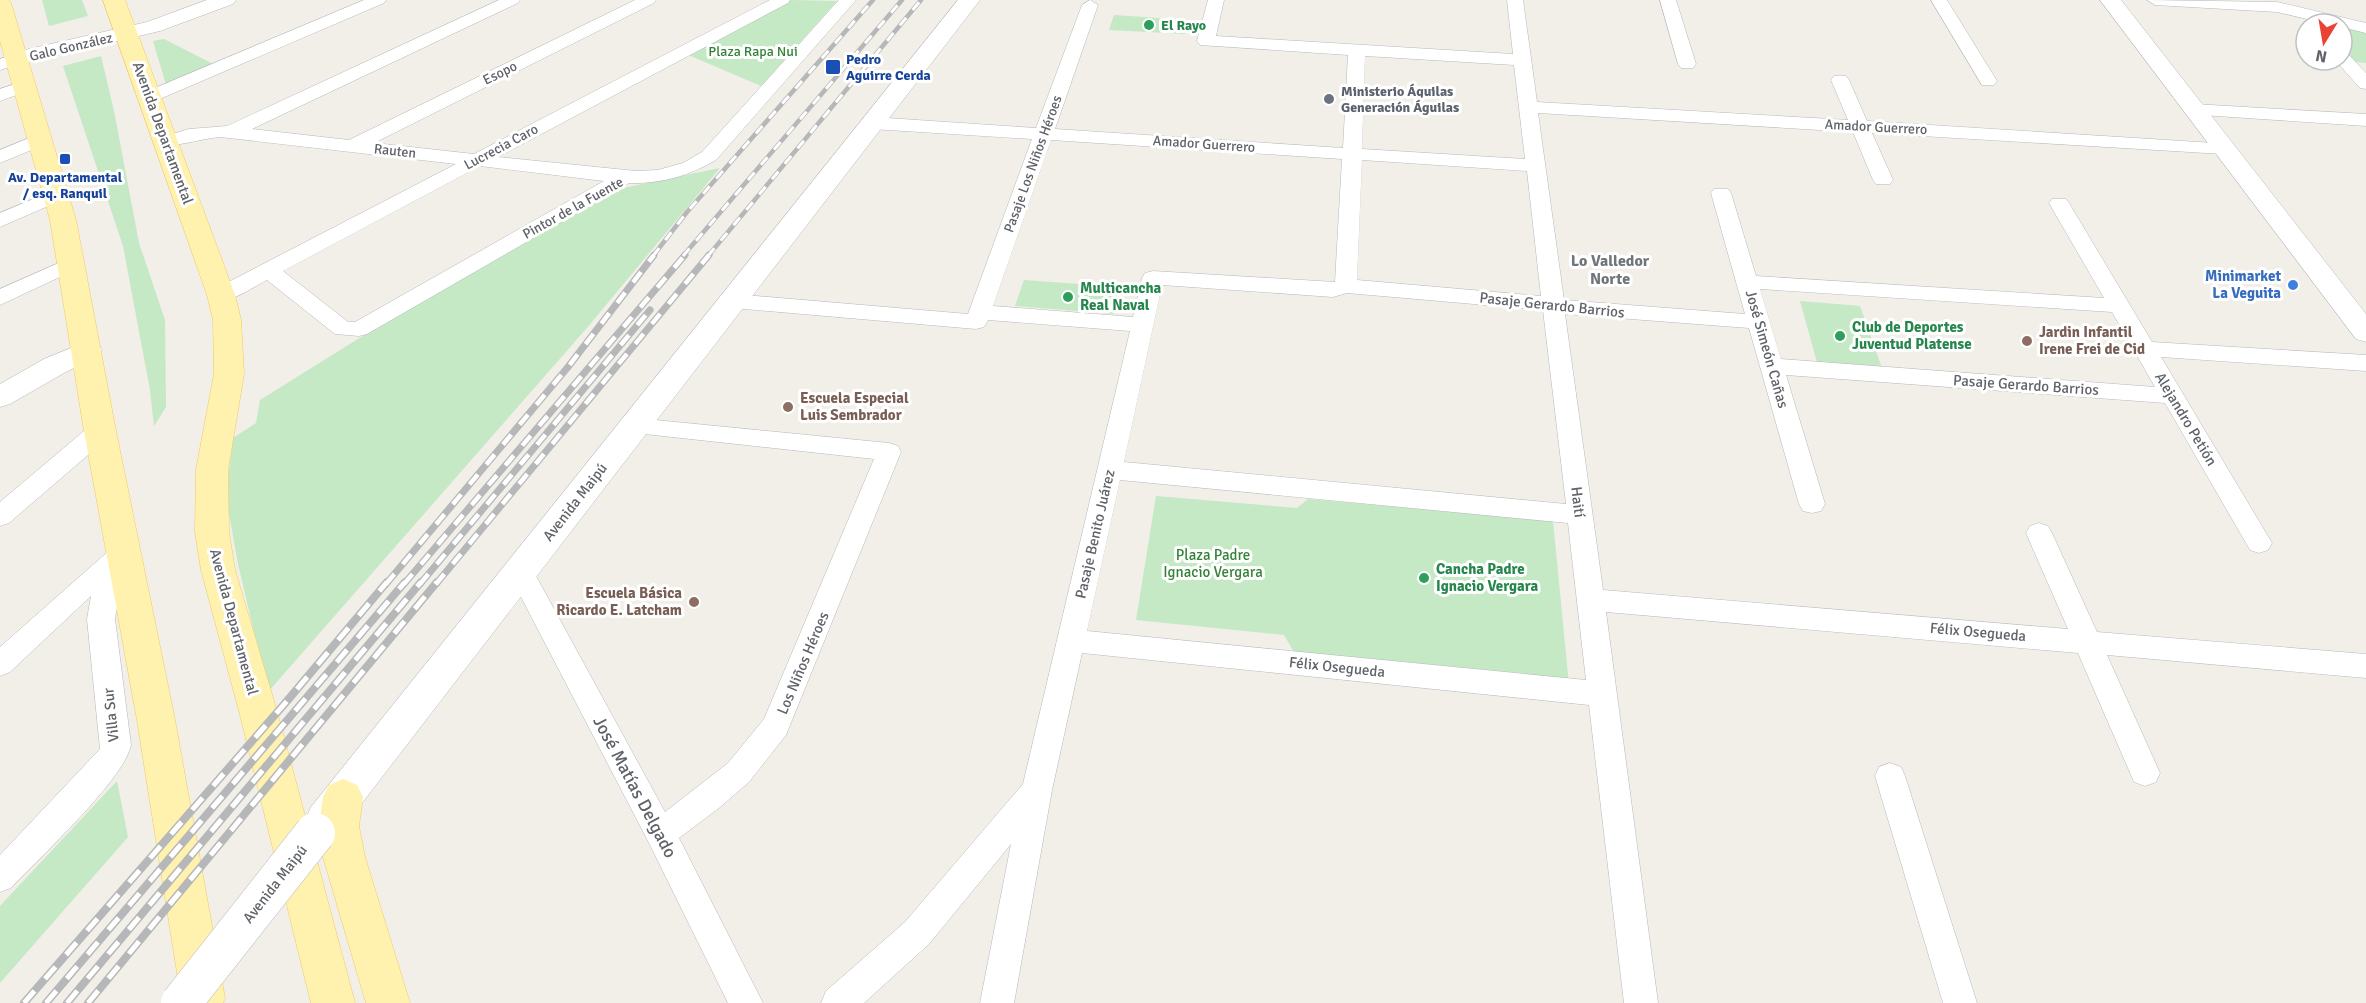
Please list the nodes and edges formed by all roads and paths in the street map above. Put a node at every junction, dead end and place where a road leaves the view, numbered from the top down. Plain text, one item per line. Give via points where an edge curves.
1 (114, 0) edge
2 (193, 0) edge
3 (226, 0) edge
4 (378, 0) edge
5 (512, 0) edge
6 (648, 0) edge
7 (782, 0) edge
8 (848, 0) edge
9 (969, 0) edge
10 (1216, 0) edge
11 (1515, 0) edge
12 (1668, 0) edge
13 (1939, 0) edge
14 (2109, 0) edge
15 (2155, 0) edge
16 (1090, 5) dead end
17 (0, 6) edge
18 (2294, 14) edge
19 (125, 30) junction
20 (1357, 50) junction
21 (1522, 60) junction
22 (8, 62) edge
23 (1687, 64) dead end
24 (2354, 71) edge
25 (1840, 80) dead end
26 (1988, 81) dead end
27 (2366, 84) edge
28 (12, 91) edge
29 (149, 97) junction
30 (1528, 107) junction
31 (2193, 110) junction
32 (2366, 120) edge
33 (872, 123) junction
34 (1860, 126) junction
35 (230, 132) junction
36 (1043, 134) junction
37 (39, 140) junction
38 (166, 142) junction
39 (352, 146) junction
40 (2223, 148) junction
41 (1352, 154) junction
42 (0, 157) edge
43 (477, 160) junction
44 (1536, 166) junction
45 (625, 177) junction
46 (1883, 180) dead end
47 (1721, 193) dead end
48 (55, 196) junction
49 (2059, 202) dead end
50 (0, 221) edge
51 (70, 264) junction
52 (268, 270) junction
53 (1153, 278) joint
54 (1747, 282) junction
55 (1346, 286) junction
56 (221, 295) junction
57 (0, 298) edge
58 (733, 302) junction
59 (1553, 305) junction
60 (2120, 306) junction
61 (978, 317) junction
62 (1759, 322) junction
63 (1142, 325) junction
64 (2366, 333) edge
65 (88, 350) junction
66 (2145, 350) junction
67 (2366, 363) edge
68 (1772, 366) junction
69 (2173, 396) junction
70 (0, 397) edge
71 (635, 426) junction
72 (100, 431) junction
73 (1109, 470) junction
74 (1812, 504) dead end
75 (1579, 515) junction
76 (0, 516) edge
77 (2039, 533) dead end
78 (2259, 543) dead end
79 (124, 549) junction
80 (521, 572) junction
81 (1590, 600) junction
82 (1071, 641) junction
83 (2086, 641) junction
84 (0, 663) edge
85 (2366, 666) edge
86 (1602, 694) junction
87 (2145, 773) dead end
88 (1890, 776) dead end
89 (1037, 790) junction
90 (343, 797) junction
91 (660, 833) junction
92 (0, 877) edge
93 (180, 1003) edge
94 (203, 1003) edge
95 (333, 1003) edge
96 (388, 1003) edge
97 (746, 1003) edge
98 (838, 1003) edge
99 (997, 1003) edge
100 (1641, 1003) edge
101 (1960, 1003) edge

1 - 19 main road, Avenida Departamental
2 - 19 street
3 - 19 street via 162,24
4 - 29 street
5 - 35 street
6 - 39 street, Esopo
7 - 43 street, Lucrecia Caro
8 - 45 street, Pintor de la Fuente via 709,156 671,173
9 - 33 main road, Avenida Maipú
10 - 20 street via 1206,41
11 - 21 street, Haití
12 - 23 street
13 - 26 street
14 - 31 street
15 - 18 street via 2277,7
16 - 36 street, Pasaje Los Niños Héroes
17 - 22 main road
19 - 22 street, Galo González
19 - 29 main road, Avenida Departamental
20 - 21 street
20 - 41 street
21 - 30 street, Haití
22 - 28 main road
24 - 27 street
25 - 34 street
28 - 37 main road
29 - 38 main road, Avenida Departamental
30 - 34 street, Amador Guerrero
30 - 44 street, Haití
31 - 32 street
31 - 40 street
33 - 36 street, Amador Guerrero
33 - 58 main road, Avenida Maipú
34 - 40 street, Amador Guerrero
34 - 46 street
35 - 38 street, Rauten via 199,133
35 - 39 street, Rauten
36 - 41 street, Amador Guerrero
36 - 61 street, Pasaje Los Niños Héroes
37 - 42 street
37 - 48 main road
38 - 56 main road, Avenida Departamental
39 - 43 street, Rauten
40 - 64 street
41 - 44 street, Amador Guerrero
41 - 55 street
43 - 45 street, Rauten
43 - 52 street, Lucrecia Caro
44 - 59 street, Haití
45 - 52 street, Pintor de la Fuente via 358,329 343,329
47 - 54 street, José Simeón Cañas
48 - 50 street
48 - 51 main road
49 - 60 street, Alejandro Petión
51 - 57 street
51 - 65 main road
52 - 56 street, Lucrecia Caro
53 - 55 street, Pasaje Gerardo Barrios via 1333,290
53 - 63 street, Pasaje Benito Juárez
54 - 60 street
54 - 62 street, José Simeón Cañas
55 - 59 street, Pasaje Gerardo Barrios
56 - 95 main road, Avenida Departamental via 229,344 227,384 212,470 212,532 218,570
58 - 61 street
58 - 71 main road, Avenida Maipú
59 - 62 street, Pasaje Gerardo Barrios
59 - 75 street, Haití
60 - 66 street, Alejandro Petión
61 - 63 street
62 - 68 street, José Simeón Cañas
63 - 73 street, Pasaje Benito Juárez
65 - 70 street
65 - 72 main road
66 - 67 street
66 - 69 street, Alejandro Petión
68 - 69 street, Pasaje Gerardo Barrios
68 - 74 street, José Simeón Cañas
69 - 78 street, Alejandro Petión
71 - 80 main road, Avenida Maipú
71 - 91 street, Los Niños Héroes via 889,452 771,733 738,773
72 - 76 street
72 - 79 main road
73 - 75 street
73 - 82 street, Pasaje Benito Juárez
75 - 81 street, Haití
77 - 83 street
79 - 84 street
79 - 92 street, Villa Sur via 105,595 101,620 115,729 114,754
79 - 94 main road
80 - 90 main road, Avenida Maipú
80 - 91 street, José Matías Delgado
81 - 83 street, Félix Osegueda
81 - 86 street, Haití
82 - 86 street, Félix Osegueda
82 - 89 street, Pasaje Benito Juárez
83 - 85 street, Félix Osegueda
83 - 87 street
86 - 100 street, Haití
88 - 101 street
89 - 98 street, Pasaje Benito Juárez via 917,933
89 - 99 street, Pasaje Benito Juárez
90 - 93 main road, Avenida Maipú, bridge
90 - 96 main road via 339,826 344,857
91 - 97 street, José Matías Delgado

